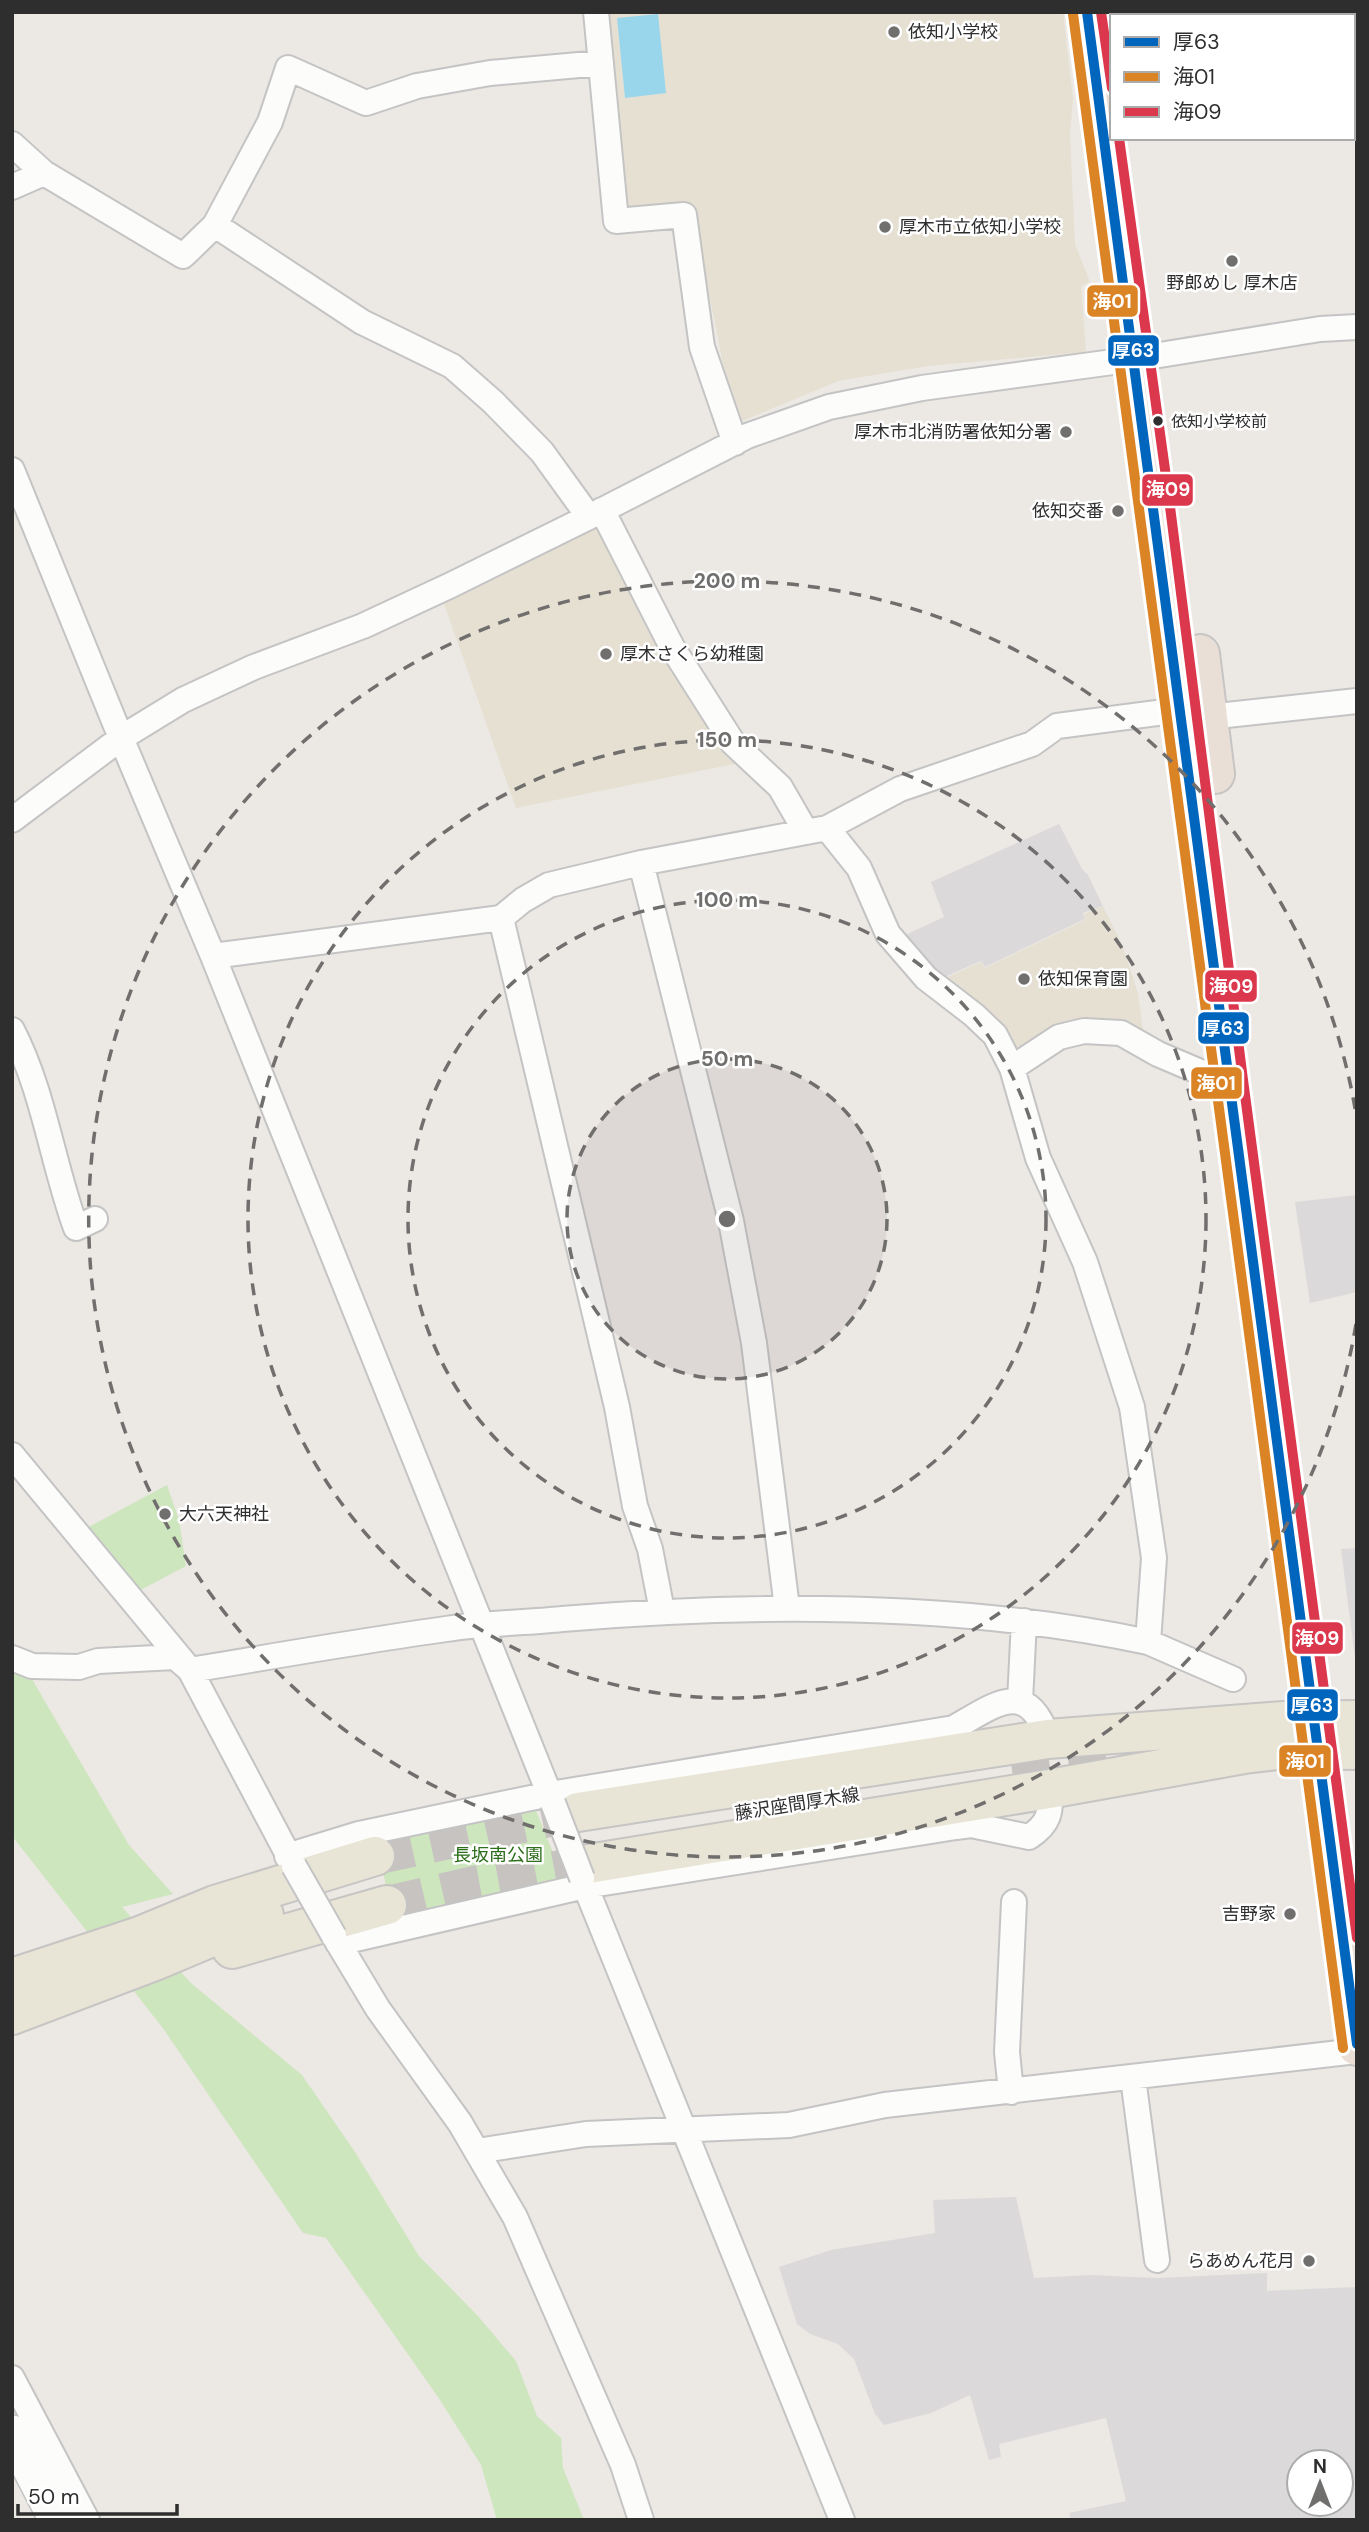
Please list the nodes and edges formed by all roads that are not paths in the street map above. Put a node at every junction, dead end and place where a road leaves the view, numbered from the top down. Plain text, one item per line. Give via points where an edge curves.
1 (597, 12) edge
2 (1087, 12) edge
3 (601, 63) junction
4 (1130, 140) edge
5 (12, 145) edge
6 (44, 173) junction
7 (12, 187) edge
8 (215, 225) junction
9 (1357, 327) edge
10 (1148, 357) junction
11 (735, 443) junction
12 (12, 470) edge
13 (596, 514) junction
14 (1357, 701) edge
15 (1194, 713) junction
16 (121, 738) junction
17 (12, 820) edge
18 (816, 830) junction
19 (642, 863) junction
20 (501, 918) junction
21 (213, 956) junction
22 (12, 1030) edge
23 (20, 1064) edge
24 (1012, 1069) junction
25 (1228, 1082) junction
26 (95, 1219) dead end
27 (12, 1455) edge
28 (787, 1608) junction
29 (662, 1611) junction
30 (1024, 1621) junction
31 (483, 1626) junction
32 (1148, 1642) junction
33 (12, 1658) edge
34 (190, 1670) junction
35 (1233, 1679) dead end
36 (1020, 1701) junction
37 (1338, 1735) edge
38 (1048, 1739) junction
39 (1012, 1770) tunnel mouth
40 (574, 1839) junction
41 (1357, 1844) edge
42 (290, 1861) junction
43 (381, 1881) junction
44 (1014, 1902) dead end
45 (336, 1939) junction
46 (149, 1948) junction
47 (12, 1978) edge
48 (12, 2015) edge
49 (1357, 2048) edge
50 (1133, 2078) junction
51 (1011, 2092) junction
52 (682, 2129) junction
53 (477, 2151) junction
54 (1157, 2260) dead end
55 (12, 2378) edge
56 (12, 2432) edge
57 (57, 2520) edge
58 (88, 2520) edge
59 (641, 2520) edge
60 (842, 2520) edge

1 - 3 street
2 - 10 highway
3 - 8 street via 490,73 416,86 366,103 288,68 270,122
3 - 11 street via 616,221 684,215 702,347
4 - 10 highway
5 - 6 street
6 - 7 street
6 - 8 street via 184,256
8 - 13 street via 362,322 452,366 542,452
9 - 10 street
10 - 11 street via 922,388 842,404
10 - 15 highway
11 - 13 street
12 - 16 street
13 - 16 street via 363,626 254,667 184,700
13 - 18 street via 678,658 733,743 780,787
14 - 15 street
15 - 18 street via 1057,726 1032,744 900,789
15 - 25 highway
15 - 37 highway
16 - 17 street
16 - 21 street
18 - 19 street
18 - 24 street via 859,868 888,934 926,978 995,1035
19 - 20 street via 549,885
19 - 28 street via 731,1221 754,1343
20 - 21 street
20 - 29 street
21 - 31 street
22 - 23 street
23 - 26 street via 48,1123 76,1228
24 - 25 street via 1059,1037 1084,1031 1121,1033 1158,1054
24 - 32 street via 1038,1158 1085,1262 1132,1407 1154,1558
25 - 37 highway
27 - 34 street
28 - 29 street
28 - 30 street
29 - 31 street
30 - 32 street
30 - 36 street
31 - 34 street
31 - 40 street
32 - 35 street
33 - 34 street via 32,1666 79,1667 98,1661 175,1657
34 - 42 street
36 - 38 street via 1035,1712
36 - 40 street via 998,1703 954,1728
37 - 38 main road
37 - 40 main road via 1049,1789
37 - 41 highway
37 - 49 highway
38 - 40 main road
39 - 40 main road, 藤沢座間厚木線
40 - 42 street via 359,1835
40 - 45 street
40 - 52 street
42 - 45 street, bridge
43 - 46 main road
43 - 46 main road via 215,1905
43 - 46 main road via 230,1950
44 - 51 street via 1007,2052
45 - 53 street via 378,2009
46 - 47 main road
46 - 48 main road
49 - 50 street
50 - 51 street
50 - 54 street
51 - 52 street via 885,2105 789,2125
52 - 53 street via 586,2134
52 - 60 street
53 - 59 street via 515,2217 623,2465
55 - 58 street
56 - 57 street

